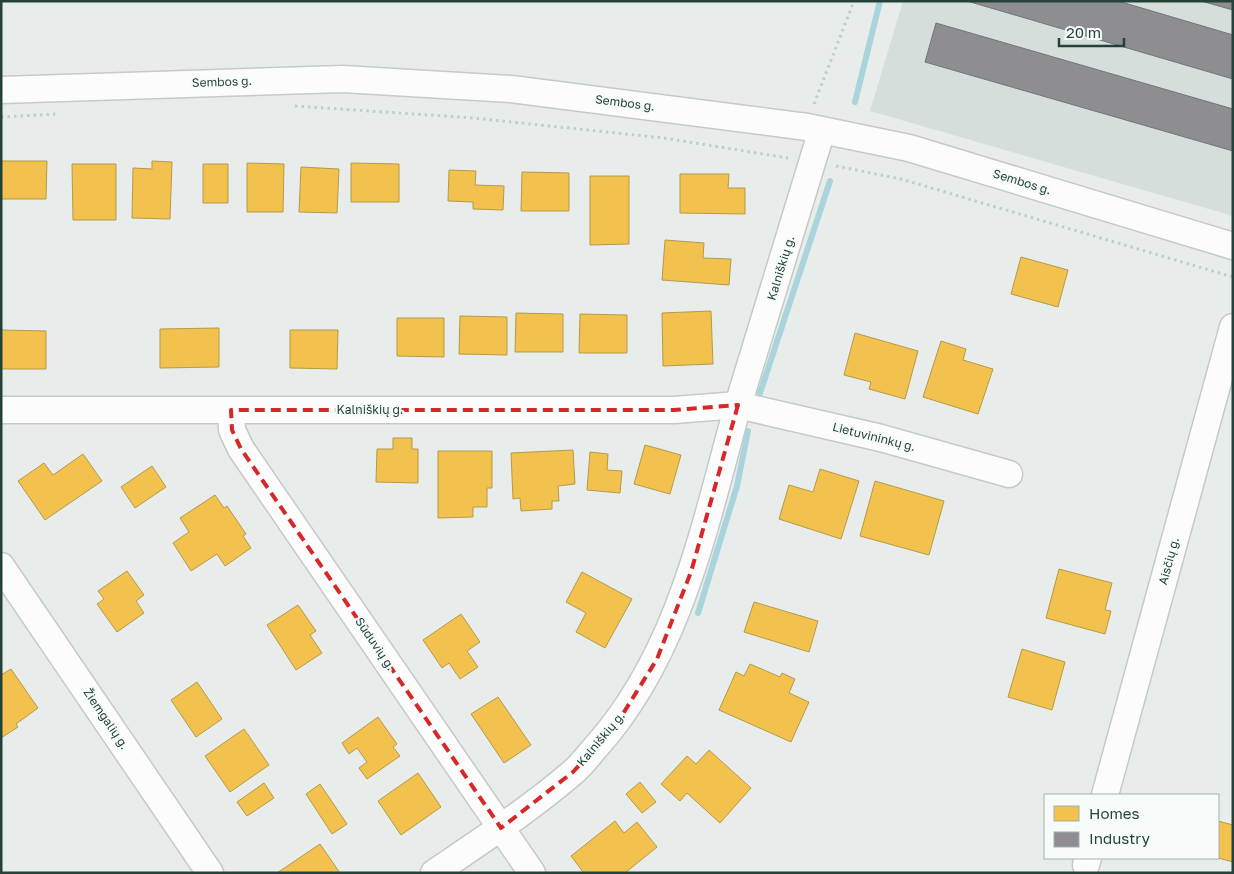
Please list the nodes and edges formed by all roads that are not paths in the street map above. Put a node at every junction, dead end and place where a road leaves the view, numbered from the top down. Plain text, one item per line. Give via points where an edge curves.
1 (1, 90) edge
2 (815, 128) junction
3 (1233, 246) edge
4 (1233, 327) edge
5 (738, 406) junction
6 (1, 410) edge
7 (231, 410) junction
8 (1009, 474) dead end
9 (1, 566) edge
10 (1105, 794) edge
11 (501, 828) junction
12 (210, 873) edge
13 (434, 873) edge
14 (532, 873) edge

1 - 2 street, Sembos g. via 343,79 511,89
2 - 3 street, Sembos g. via 909,148
2 - 5 street, Kalniškių g. via 814,162
4 - 10 street, Aisčių g.
5 - 7 street, Kalniškių g. via 674,410
5 - 8 street, Lietuvininkų g. via 881,438
5 - 11 street, Kalniškių g. via 691,572 656,659 616,725 573,772
6 - 7 street, Kalniškių g.
7 - 11 street, Sūduvių g. via 232,430 241,449
9 - 12 street, Žiemgalių g.
11 - 13 street, Kalniškių g.
11 - 14 street, Sūduvių g.

